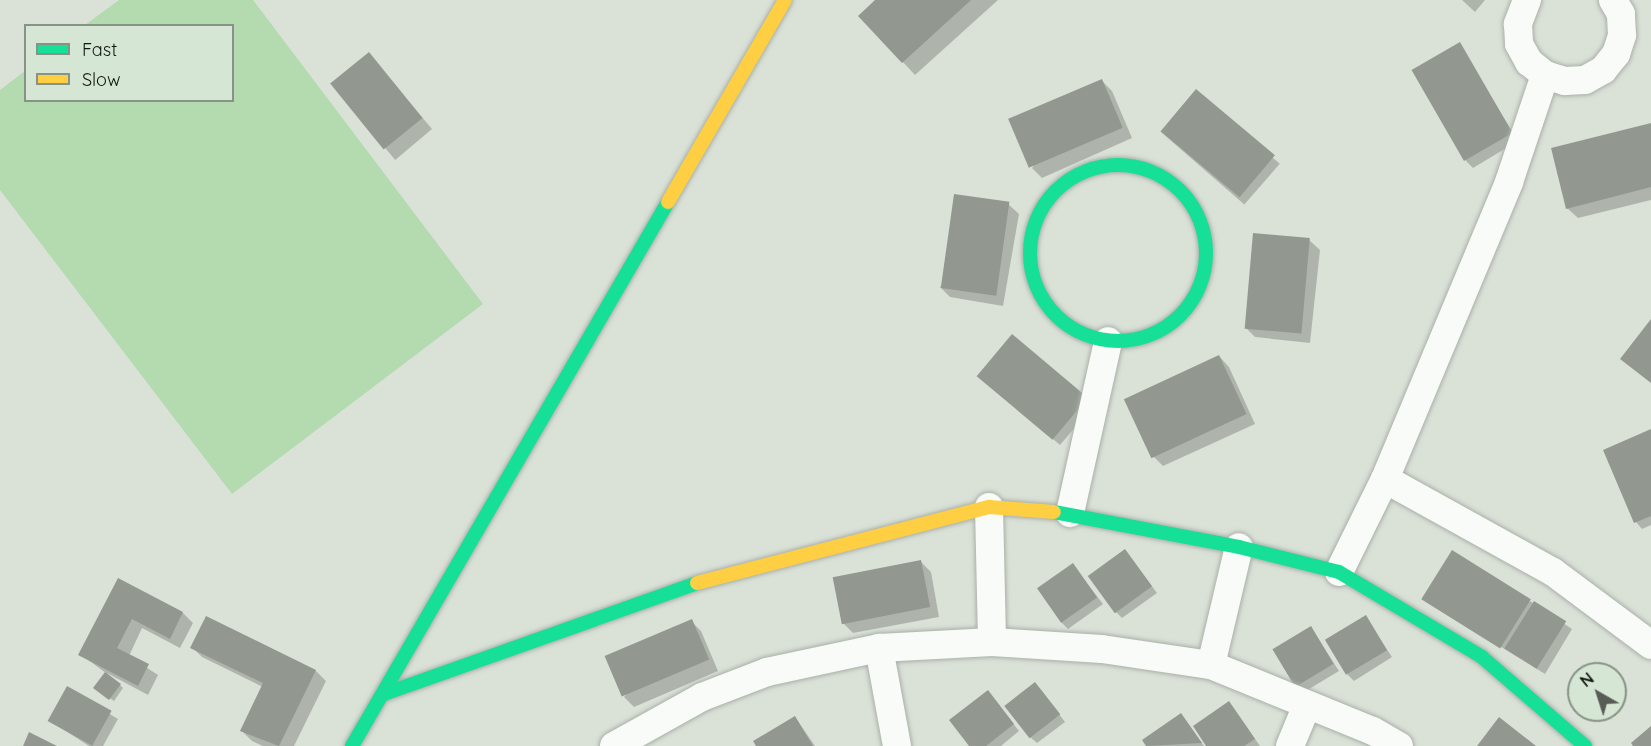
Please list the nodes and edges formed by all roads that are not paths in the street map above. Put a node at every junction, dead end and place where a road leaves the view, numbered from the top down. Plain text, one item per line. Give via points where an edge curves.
1 (785, 0) edge
2 (1527, 0) edge
3 (1613, 0) edge
4 (1545, 75) junction
5 (1108, 341) junction
6 (1385, 479) junction
7 (989, 507) junction
8 (1070, 513) junction
9 (1239, 547) junction
10 (1338, 572) junction
11 (1647, 631) edge
12 (992, 642) junction
13 (879, 648) junction
14 (1211, 665) junction
15 (384, 694) junction
16 (1307, 705) junction
17 (352, 746) edge
18 (614, 746) edge
19 (897, 746) edge
20 (1290, 746) edge
21 (1399, 746) edge
22 (1585, 746) edge

1 - 15 street
2 - 4 street via 1518,24 1519,44 1529,62
3 - 4 street via 1621,14 1622,34 1616,54 1603,70 1585,80 1564,81
4 - 6 street via 1509,182
5 - 5 street via 1143,338 1174,321 1196,295 1207,262 1203,227 1188,196 1161,174 1128,164 1093,167 1062,183 1040,210 1029,244 1032,278 1049,309 1075,331
5 - 8 street
6 - 10 street
6 - 11 street via 1553,572
7 - 8 street
7 - 12 street
7 - 15 street via 681,587 438,678
8 - 9 street
9 - 10 street
9 - 14 street
10 - 22 street via 1482,657
12 - 13 street
12 - 14 street via 1102,649
13 - 18 street via 766,672 702,697
13 - 19 street
14 - 16 street
15 - 17 street
16 - 20 street
16 - 21 street via 1373,731

